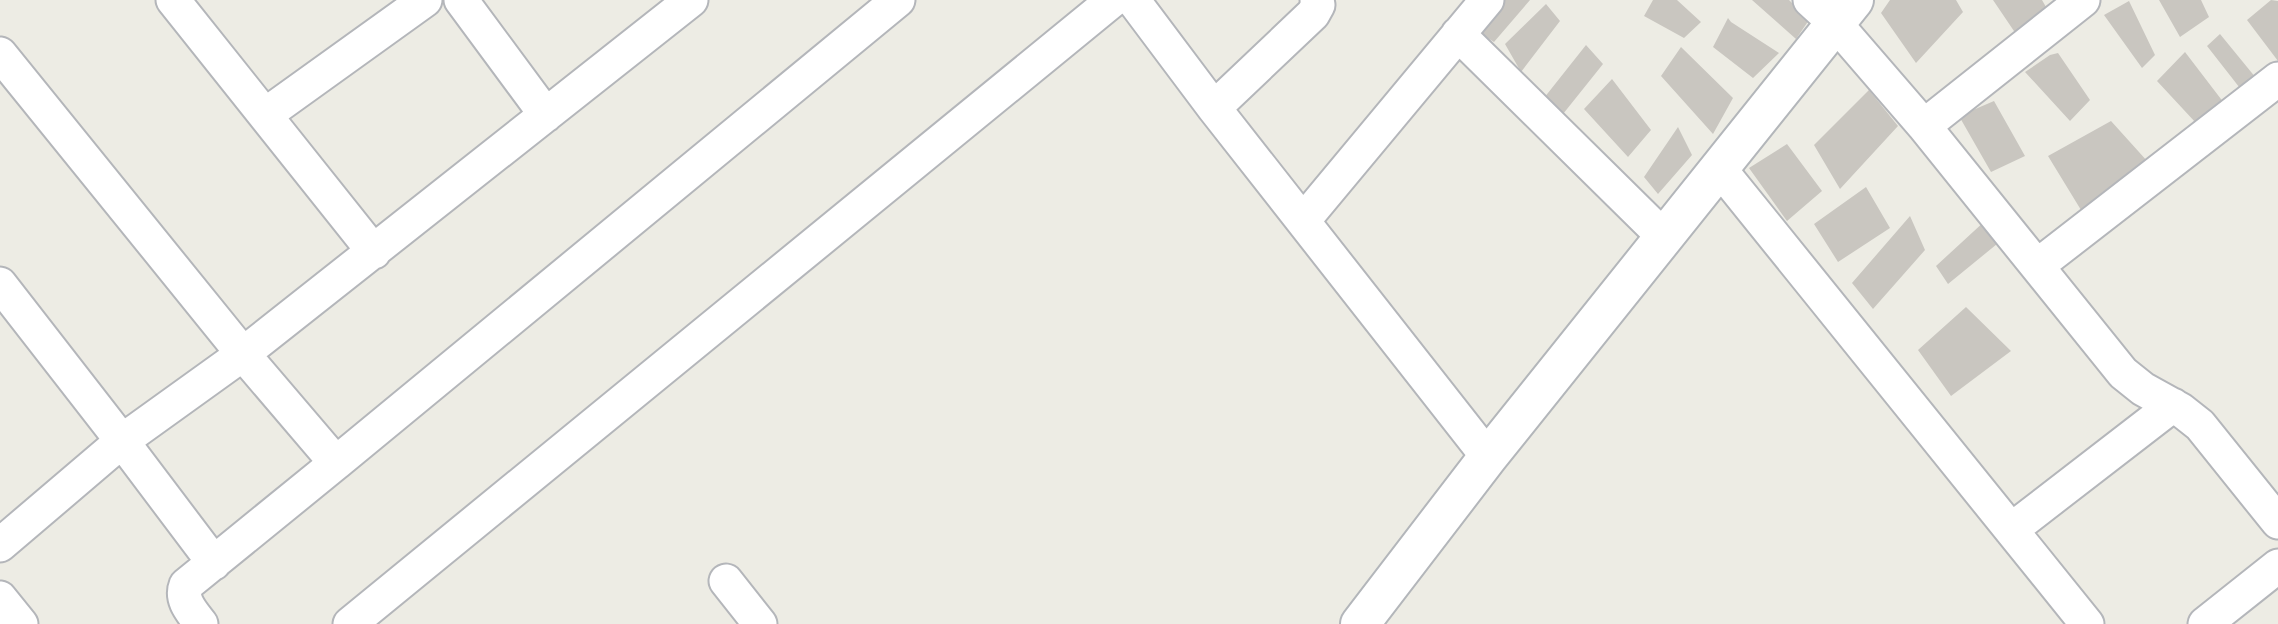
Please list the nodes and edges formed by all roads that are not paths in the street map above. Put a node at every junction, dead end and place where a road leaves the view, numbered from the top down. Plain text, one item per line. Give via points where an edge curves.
1 (173, 0) edge
2 (425, 0) edge
3 (461, 0) edge
4 (691, 0) edge
5 (898, 0) edge
6 (1113, 0) edge
7 (1133, 0) edge
8 (1317, 0) edge
9 (1487, 0) edge
10 (2083, 0) edge
11 (1833, 8) edge
12 (1458, 34) junction
13 (0, 54) edge
14 (2278, 79) edge
15 (1214, 108) junction
16 (265, 115) junction
17 (546, 115) junction
18 (1924, 126) junction
19 (1719, 168) junction
20 (1303, 221) junction
21 (1664, 237) junction
22 (374, 252) junction
23 (2037, 266) junction
24 (0, 284) edge
25 (243, 354) junction
26 (2173, 405) junction
27 (122, 441) junction
28 (1488, 457) junction
29 (336, 463) junction
30 (2278, 522) edge
31 (2011, 530) junction
32 (3, 537) edge
33 (214, 564) junction
34 (2278, 566) edge
35 (726, 581) dead end
36 (0, 598) edge
37 (198, 623) edge
38 (21, 624) edge
39 (350, 624) edge
40 (760, 624) edge
41 (1360, 624) edge
42 (2087, 624) edge
43 (2205, 624) edge

1 - 16 street
2 - 16 street
3 - 17 street
4 - 17 street
5 - 29 street
6 - 39 street
7 - 15 street
8 - 15 street via 1313,14
9 - 12 street
10 - 18 street
11 - 18 street
11 - 19 street
12 - 20 street
12 - 21 street
13 - 25 street
14 - 23 street
15 - 20 street
16 - 22 street
17 - 22 street
18 - 23 street
19 - 21 street
19 - 31 street
20 - 28 street
21 - 28 street
22 - 25 street
23 - 26 street via 2123,373
24 - 27 street
25 - 27 street
25 - 29 street
26 - 30 street via 2200,425
26 - 31 street
27 - 32 street
27 - 33 street
28 - 41 street
29 - 33 street
31 - 42 street
33 - 37 street via 186,585 183,593
34 - 43 street
35 - 40 street
36 - 38 street

